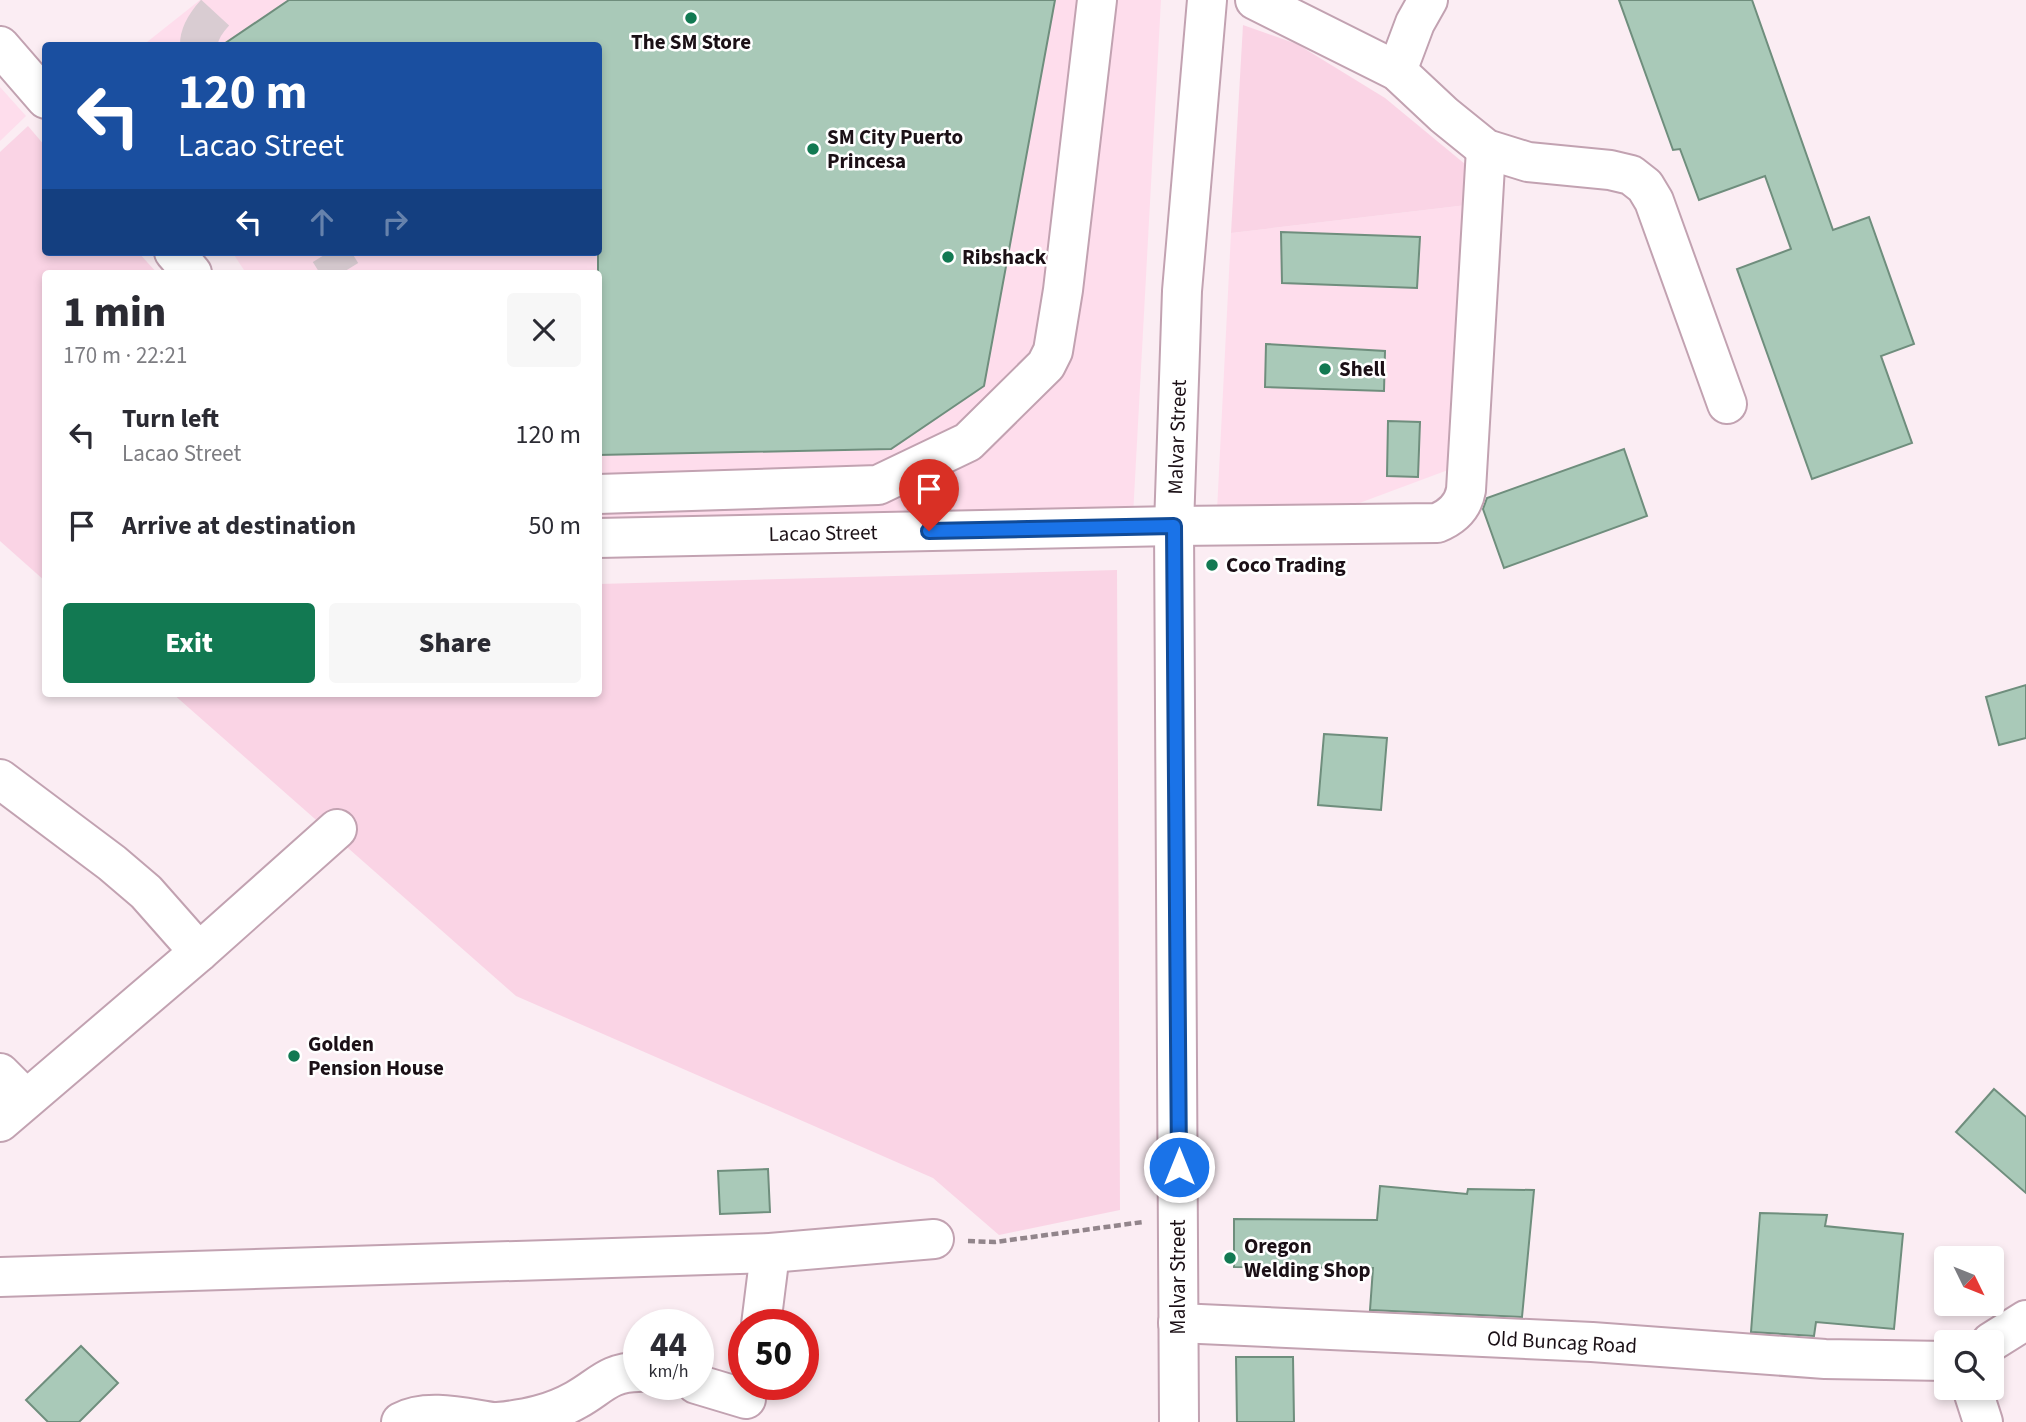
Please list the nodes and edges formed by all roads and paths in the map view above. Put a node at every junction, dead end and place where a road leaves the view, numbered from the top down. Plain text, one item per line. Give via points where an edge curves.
1 (1097, 0) edge
2 (1207, 0) edge
3 (1255, 0) edge
4 (1428, 0) edge
5 (0, 46) edge
6 (1396, 71) junction
7 (42, 94) edge
8 (1486, 149) junction
9 (177, 256) edge
10 (189, 270) edge
11 (1727, 404) dead end
12 (602, 494) edge
13 (1174, 526) junction
14 (602, 538) edge
15 (0, 779) edge
16 (337, 829) dead end
17 (199, 952) junction
18 (9, 1098) edge
19 (1179, 1217) junction
20 (934, 1239) joint
21 (771, 1253) junction
22 (0, 1277) edge
23 (763, 1309) edge
24 (2026, 1320) edge
25 (1178, 1323) junction
26 (2004, 1334) edge
27 (1934, 1361) edge
28 (623, 1373) edge
29 (714, 1391) edge
30 (1976, 1400) edge
31 (745, 1402) edge
32 (401, 1422) edge
33 (496, 1422) edge
34 (1179, 1422) edge
35 (1983, 1422) edge

1 - 12 street via 1063,290 1053,351 1046,365 968,442 878,485
2 - 13 street, Malvar Street via 1182,291
3 - 6 street
4 - 6 street
5 - 7 street
6 - 8 street
8 - 11 street via 1528,162 1610,170 1630,175 1646,186
8 - 13 street, Lacao Street via 1466,491 1461,505 1445,520 1427,524
9 - 10 street
13 - 14 street, Lacao Street
13 - 19 street, Malvar Street
15 - 17 street via 129,877
16 - 17 street
17 - 18 street
19 - 20 path via 995,1242
19 - 25 street, Malvar Street
20 - 21 street
21 - 22 street
21 - 23 street
24 - 26 street
25 - 27 street, Old Buncag Road via 1592,1342 1825,1359
25 - 34 street, Malvar Street
28 - 33 street via 550,1412
29 - 31 street
30 - 35 street
32 - 33 street via 410,1417 448,1416

